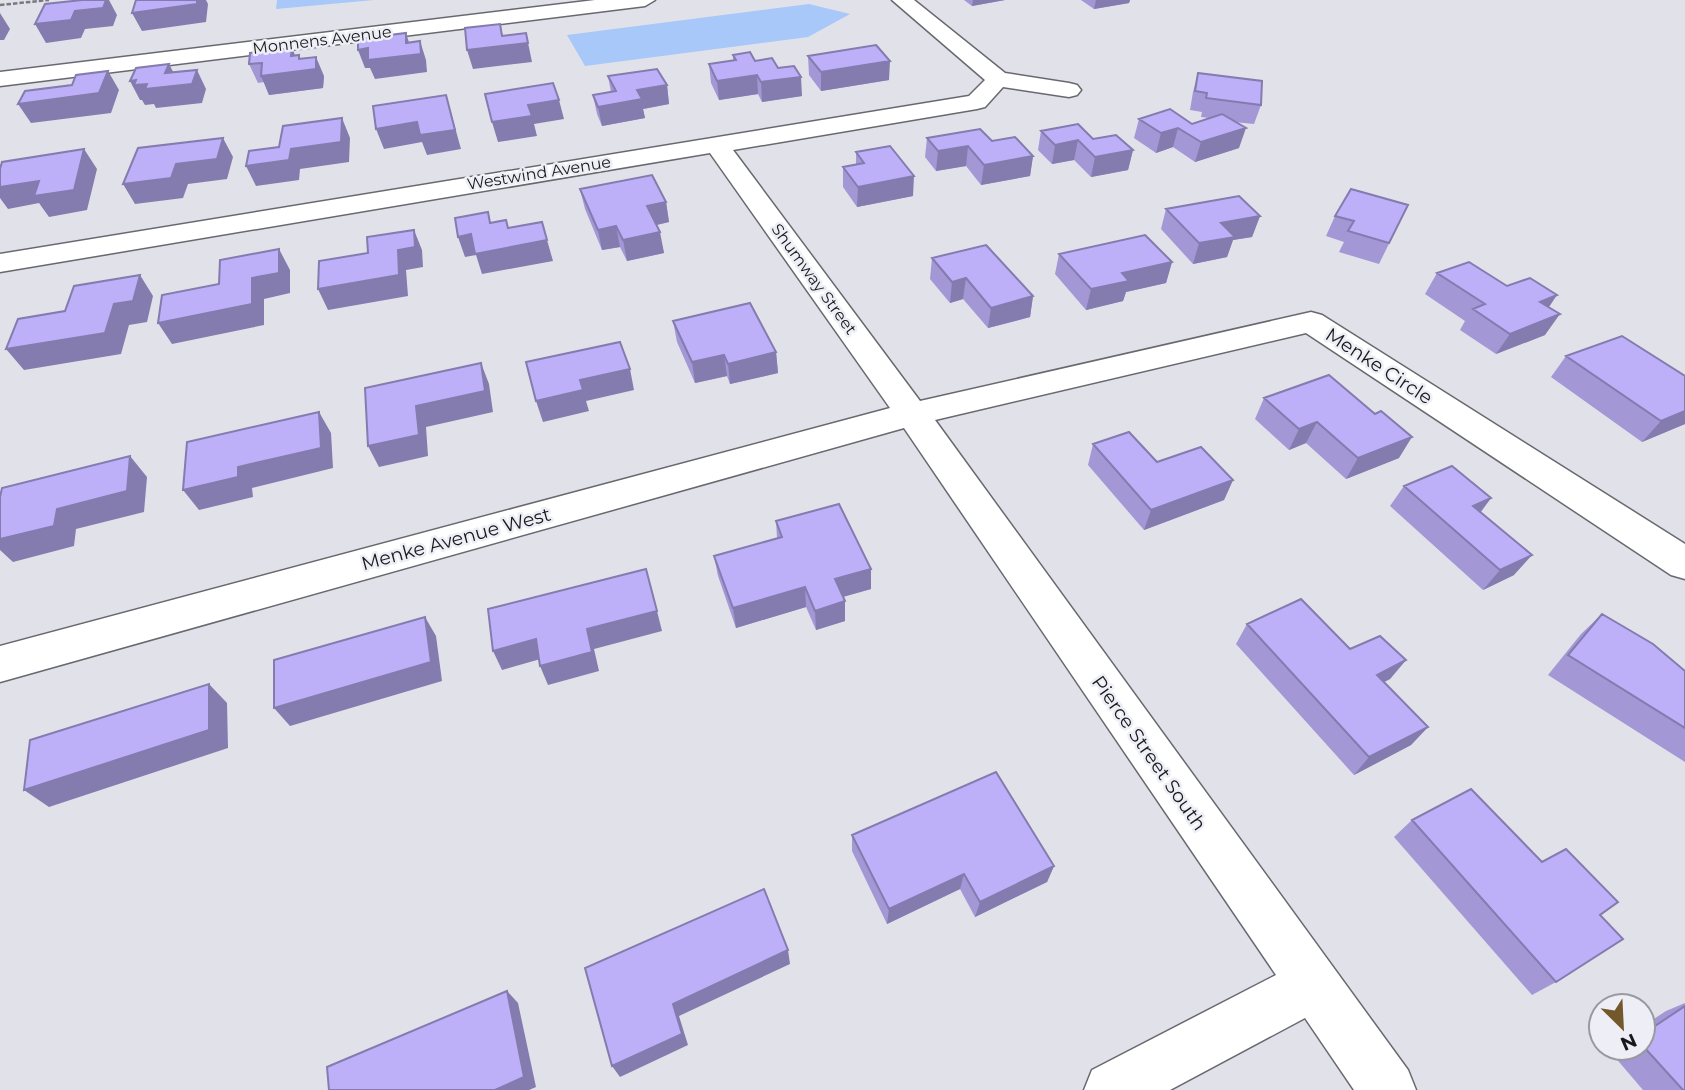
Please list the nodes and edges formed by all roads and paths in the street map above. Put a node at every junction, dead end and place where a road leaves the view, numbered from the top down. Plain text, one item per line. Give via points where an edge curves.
1 (49, 0) edge
2 (645, 0) edge
3 (902, 0) edge
4 (0, 5) edge
5 (0, 79) edge
6 (998, 79) junction
7 (1069, 90) dead end
8 (716, 144) junction
9 (0, 263) edge
10 (912, 414) junction
11 (1685, 564) edge
12 (0, 664) edge
13 (1312, 985) junction
14 (1112, 1090) edge
15 (1388, 1090) edge

1 - 4 path
2 - 5 street, Monnens Avenue
3 - 6 street
6 - 7 street
6 - 8 street, Westwind Avenue via 977,102
8 - 9 street, Westwind Avenue
8 - 10 street, Shumway Street
10 - 11 street, Menke Circle via 1311,322
10 - 12 street, Menke Avenue West
10 - 13 street, Pierce Street South
13 - 14 street
13 - 15 street, Pierce Street South

